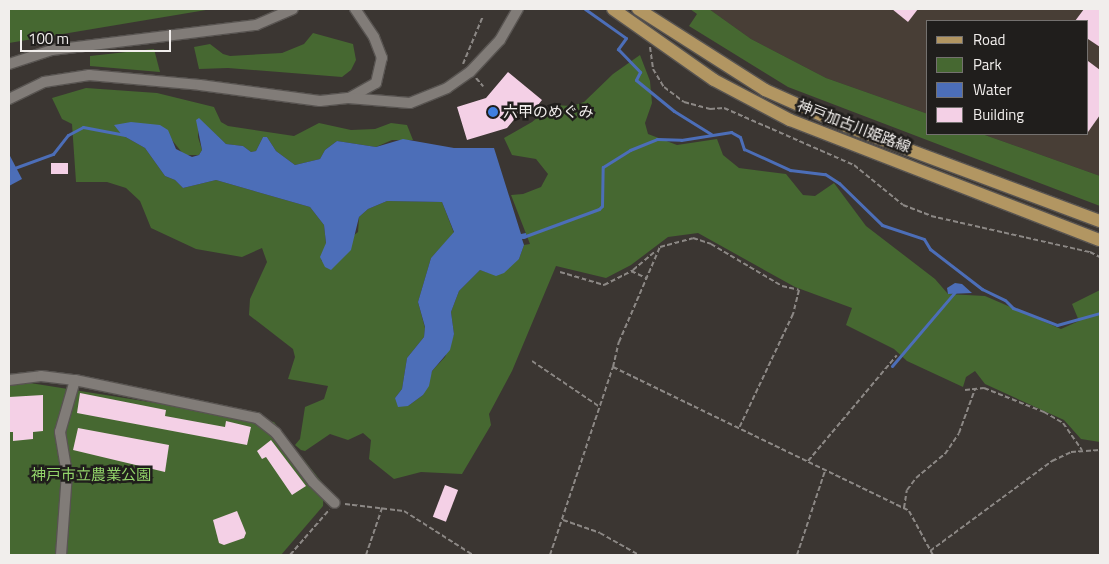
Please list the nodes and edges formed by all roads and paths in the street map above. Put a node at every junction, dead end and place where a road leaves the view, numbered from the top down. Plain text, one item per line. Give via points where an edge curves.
1 (293, 9) edge
2 (355, 9) edge
3 (518, 9) edge
4 (613, 9) edge
5 (638, 9) edge
6 (483, 16) dead end
7 (654, 38) junction
8 (9, 64) edge
9 (470, 72) junction
10 (376, 82) junction
11 (483, 86) dead end
12 (348, 98) junction
13 (9, 99) edge
14 (387, 102) junction
15 (1100, 221) edge
16 (1100, 240) edge
17 (660, 248) junction
18 (1100, 257) edge
19 (631, 271) junction
20 (560, 272) dead end
21 (646, 278) junction
22 (897, 355) dead end
23 (532, 361) dead end
24 (613, 367) junction
25 (9, 380) edge
26 (76, 380) junction
27 (975, 389) junction
28 (965, 390) dead end
29 (600, 407) junction
30 (738, 428) junction
31 (1082, 450) junction
32 (1100, 450) edge
33 (808, 461) junction
34 (825, 471) junction
35 (335, 503) junction
36 (382, 508) junction
37 (904, 509) junction
38 (563, 520) junction
39 (931, 554) edge
40 (61, 555) edge
41 (290, 555) edge
42 (366, 555) edge
43 (473, 555) edge
44 (550, 555) edge
45 (639, 555) edge
46 (797, 555) edge

1 - 8 street via 256,25 52,50
2 - 10 street via 374,37 382,58
3 - 9 street via 500,40
4 - 7 main road, 神戸加古川姫路線
5 - 15 main road, 神戸加古川姫路線 via 781,97 848,127
6 - 9 path via 463,65
7 - 16 main road, 神戸加古川姫路線 via 714,80 790,120
7 - 18 path via 648,51 653,69 664,87 684,102 710,109 724,108 854,165 903,205 931,216 1090,252
9 - 11 path
9 - 14 street via 446,88 410,103
10 - 12 street
10 - 14 street
12 - 13 street via 320,101 89,75 44,82
12 - 14 street
17 - 19 path
17 - 21 path
17 - 30 path via 693,238 712,244 782,286 799,290 793,314
19 - 20 path via 604,285
19 - 21 path
21 - 24 path via 619,342
22 - 33 path
23 - 29 path
24 - 29 path
24 - 30 path
25 - 26 street via 41,376
26 - 35 street via 257,418 276,432 313,482
26 - 40 street via 60,432 67,474
27 - 28 path
27 - 31 path via 984,388 1008,396 1063,423
27 - 37 path via 959,433 945,454 916,478 907,490
29 - 38 path
30 - 33 path
31 - 32 path
31 - 39 path via 1052,461
33 - 34 path
34 - 37 path
34 - 46 path
35 - 36 path
35 - 41 path
36 - 42 path
36 - 43 path via 404,511
37 - 39 path via 909,511
38 - 44 path
38 - 45 path via 600,533

